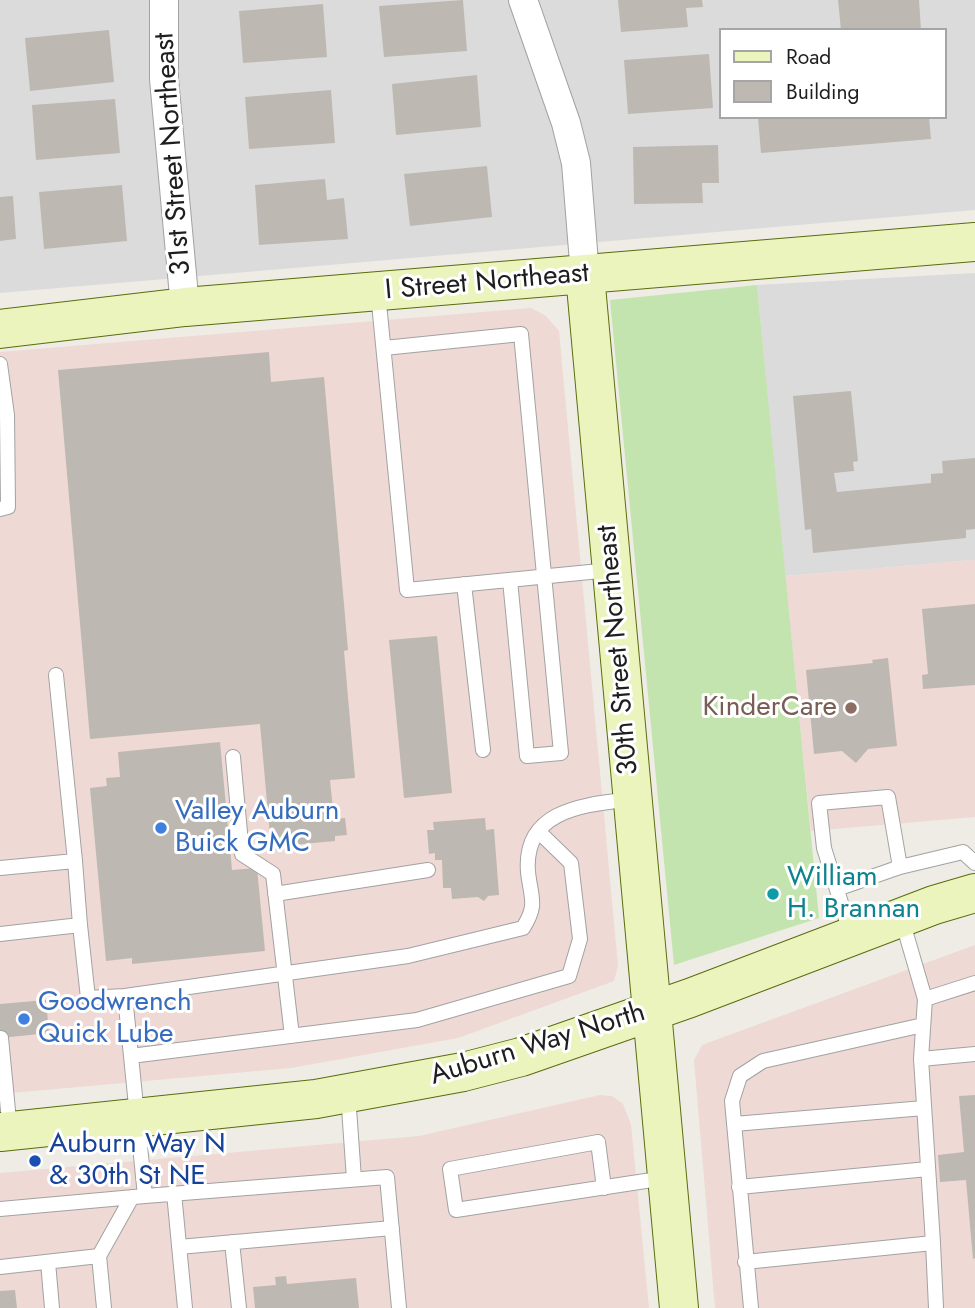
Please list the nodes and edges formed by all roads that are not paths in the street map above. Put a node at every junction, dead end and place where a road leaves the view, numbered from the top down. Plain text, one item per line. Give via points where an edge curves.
1 (164, 0) edge
2 (523, 0) edge
3 (975, 242) edge
4 (585, 275) junction
5 (378, 292) junction
6 (186, 307) junction
7 (0, 329) edge
8 (384, 348) junction
9 (0, 364) edge
10 (0, 509) edge
11 (612, 569) junction
12 (544, 576) junction
13 (510, 580) junction
14 (464, 584) junction
15 (56, 675) dead end
16 (483, 750) dead end
17 (233, 757) dead end
18 (633, 799) junction
19 (538, 831) junction
20 (75, 861) junction
21 (975, 863) edge
22 (900, 867) junction
23 (0, 868) edge
24 (428, 870) dead end
25 (837, 889) junction
26 (975, 893) edge
27 (275, 894) junction
28 (901, 917) junction
29 (80, 925) junction
30 (0, 934) edge
31 (852, 936) junction
32 (284, 975) junction
33 (975, 983) edge
34 (125, 996) junction
35 (925, 999) junction
36 (652, 1012) junction
37 (923, 1025) junction
38 (292, 1035) junction
39 (1, 1038) edge
40 (975, 1054) edge
41 (131, 1056) junction
42 (921, 1059) junction
43 (348, 1094) junction
44 (924, 1108) junction
45 (138, 1119) junction
46 (734, 1124) junction
47 (5, 1131) edge
48 (928, 1169) junction
49 (667, 1178) junction
50 (354, 1179) junction
51 (739, 1187) junction
52 (604, 1188) junction
53 (174, 1194) junction
54 (139, 1196) junction
55 (0, 1209) edge
56 (392, 1228) junction
57 (232, 1242) junction
58 (933, 1243) junction
59 (179, 1247) junction
60 (99, 1256) junction
61 (48, 1262) junction
62 (746, 1262) junction
63 (0, 1267) edge
64 (52, 1308) edge
65 (104, 1308) edge
66 (185, 1308) edge
67 (239, 1308) edge
68 (399, 1308) edge
69 (679, 1308) edge
70 (751, 1308) edge
71 (936, 1308) edge

1 - 6 street, 31st Street Northeast via 164,79
2 - 4 street, 30th Street Northeast via 576,163
3 - 4 street, I Street Northeast
4 - 5 street, I Street Northeast
4 - 11 street, 30th Street Northeast
5 - 6 street, I Street Northeast
5 - 8 lane
6 - 7 street, I Street Northeast
8 - 12 lane via 521,334
8 - 14 lane via 408,590
9 - 10 lane via 7,415 8,494 8,507
11 - 12 lane
11 - 18 street, 30th Street Northeast
12 - 13 lane
12 - 13 lane via 561,753 527,756
13 - 14 lane
14 - 16 lane
15 - 20 lane
17 - 27 lane via 242,854 273,874
18 - 19 lane via 574,806
18 - 36 street, 30th Street Northeast
19 - 32 lane via 527,854 534,911 523,928 408,956
19 - 38 lane via 571,863 580,939 569,976 417,1020
20 - 23 lane
20 - 29 lane
21 - 22 lane via 962,852
22 - 25 lane
22 - 25 lane via 888,797 819,803 824,848
24 - 27 lane
25 - 31 lane
26 - 28 street, Auburn Way North
27 - 32 lane
28 - 31 street, Auburn Way North
28 - 35 lane
29 - 30 lane
29 - 34 lane via 88,998
31 - 36 street, Auburn Way North
32 - 34 lane
32 - 38 lane
33 - 35 lane
34 - 41 lane
35 - 37 lane
36 - 43 street, Auburn Way North via 521,1057
36 - 49 street, 30th Street Northeast
37 - 42 lane
37 - 46 lane via 762,1061 740,1076 732,1101
38 - 41 lane
39 - 47 lane
40 - 42 lane
41 - 45 lane
42 - 44 lane
43 - 45 street, Auburn Way North
43 - 50 lane
44 - 46 lane
44 - 48 lane
45 - 47 street, Auburn Way North
45 - 54 lane
46 - 51 lane
48 - 51 lane
48 - 58 lane
49 - 52 lane
49 - 69 street, 30th Street Northeast
50 - 53 lane
50 - 56 lane via 387,1177
51 - 62 lane
52 - 52 lane via 456,1210 450,1169 598,1142
53 - 54 lane
53 - 59 lane
54 - 55 lane
54 - 60 lane
56 - 57 lane
56 - 68 lane
57 - 59 lane
57 - 67 lane
58 - 62 lane
58 - 71 lane
59 - 66 lane
60 - 61 lane
60 - 65 lane
61 - 63 lane
61 - 64 lane
62 - 70 lane

